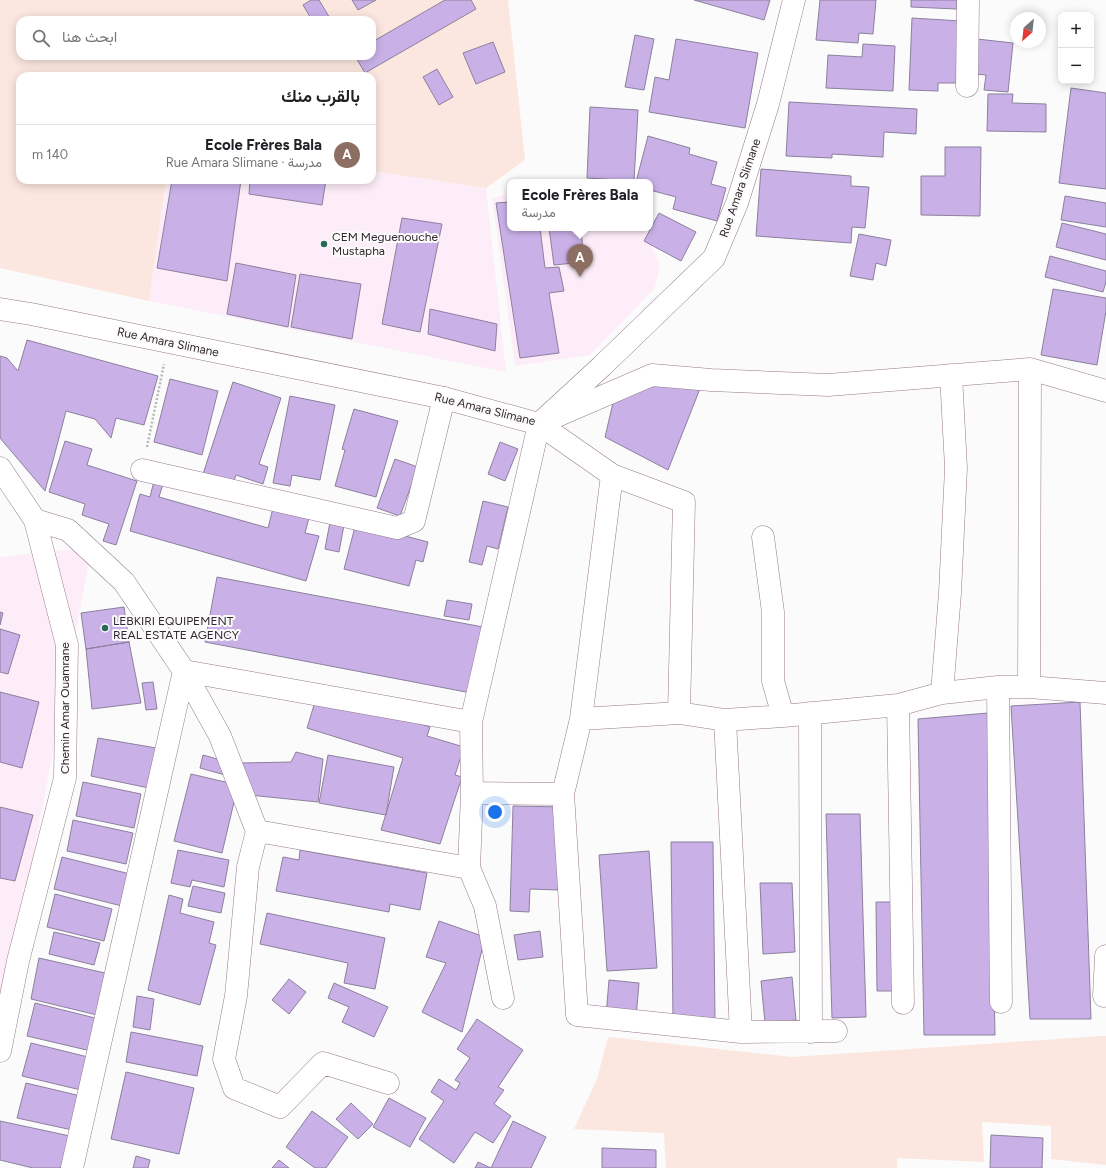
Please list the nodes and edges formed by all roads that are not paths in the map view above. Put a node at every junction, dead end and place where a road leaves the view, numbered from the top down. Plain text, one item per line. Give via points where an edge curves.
1 (794, 0) edge
2 (968, 0) edge
3 (967, 86) dead end
4 (0, 309) edge
5 (1030, 369) junction
6 (951, 375) junction
7 (1106, 390) edge
8 (444, 398) junction
9 (539, 424) junction
10 (0, 468) edge
11 (142, 470) road end
12 (612, 475) junction
13 (36, 520) junction
14 (763, 537) dead end
15 (184, 671) junction
16 (998, 687) junction
17 (1029, 687) junction
18 (942, 693) junction
19 (1106, 693) edge
20 (898, 705) junction
21 (679, 713) junction
22 (810, 713) junction
23 (783, 716) junction
24 (581, 719) junction
25 (724, 720) junction
26 (471, 722) junction
27 (472, 793) junction
28 (563, 794) junction
29 (257, 831) junction
30 (469, 868) junction
31 (1106, 956) edge
32 (1104, 996) dead end
33 (503, 998) dead end
34 (1001, 1002) dead end
35 (903, 1004) dead end
36 (836, 1031) dead end
37 (741, 1032) junction
38 (811, 1032) junction
39 (0, 1052) edge
40 (388, 1083) dead end
41 (72, 1168) edge

1 - 9 street, Rue Amara Slimane via 766,111 737,203 714,258
2 - 3 street
4 - 8 street, Rue Amara Slimane
5 - 6 street
5 - 7 street
5 - 17 street
6 - 9 street via 828,385 652,375
6 - 18 street via 956,468
8 - 9 street, Rue Amara Slimane
8 - 11 street via 414,521 397,528
9 - 12 street
9 - 26 street
10 - 13 street, Chemin Amar Ouamrane
12 - 21 street via 684,502
12 - 24 street
13 - 15 street via 68,530 124,582
13 - 39 street, Chemin Amar Ouamrane via 67,645 65,778 18,961
14 - 23 street via 773,612 773,681
15 - 26 street
15 - 29 street via 220,736
15 - 41 street
16 - 17 street
16 - 18 street
16 - 34 street
17 - 19 street
18 - 20 street
20 - 22 street
20 - 35 street
21 - 24 street
21 - 25 street
22 - 23 street
22 - 38 street
23 - 25 street
24 - 28 street
25 - 37 street
26 - 27 street
27 - 28 street
27 - 30 street
28 - 37 street via 577,1015
29 - 30 street
29 - 40 street via 248,867 236,996 224,1059 234,1088 280,1107 322,1063
30 - 33 street via 485,906
31 - 32 street
36 - 38 street
37 - 38 street

